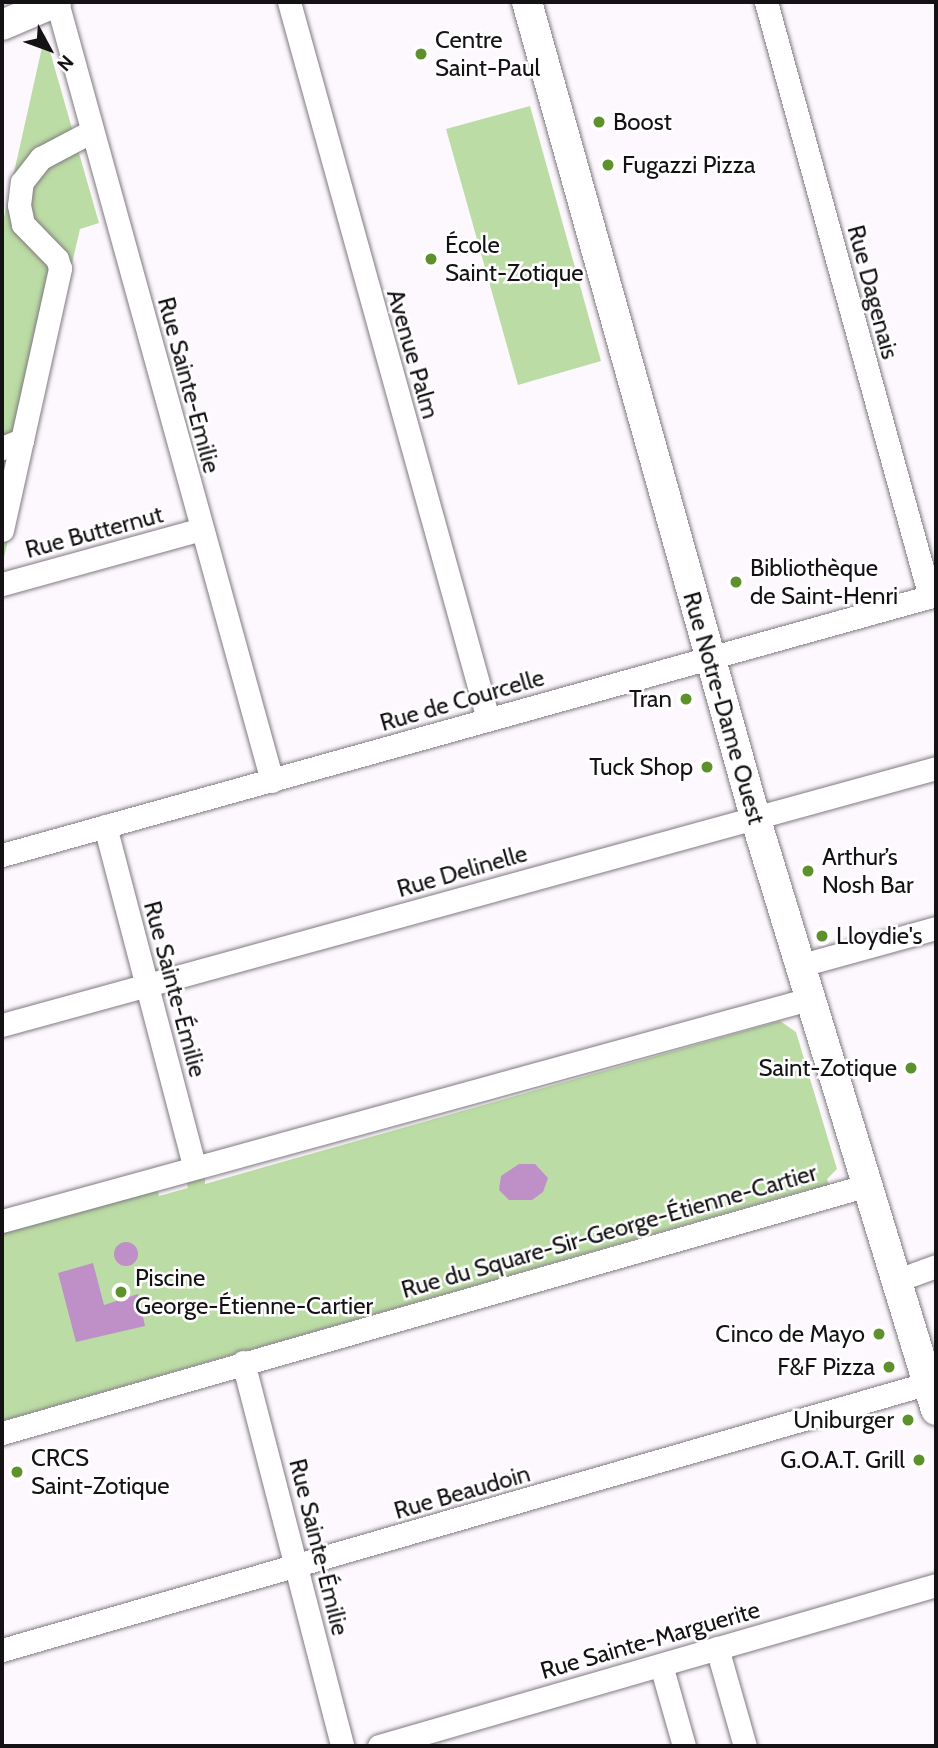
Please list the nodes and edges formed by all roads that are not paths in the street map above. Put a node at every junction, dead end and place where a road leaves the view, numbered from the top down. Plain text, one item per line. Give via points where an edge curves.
1 (56, 2) edge
2 (289, 2) edge
3 (527, 2) edge
4 (766, 2) edge
5 (2, 25) edge
6 (92, 131) junction
7 (12, 444) edge
8 (201, 529) junction
9 (2, 530) edge
10 (2, 584) edge
11 (933, 596) edge
12 (710, 658) junction
13 (488, 719) junction
14 (936, 768) edge
15 (272, 781) junction
16 (755, 817) junction
17 (105, 826) junction
18 (2, 855) edge
19 (936, 928) edge
20 (798, 966) junction
21 (147, 986) junction
22 (809, 999) junction
23 (2, 1025) edge
24 (194, 1165) junction
25 (868, 1185) junction
26 (2, 1221) edge
27 (936, 1266) edge
28 (898, 1280) junction
29 (243, 1362) junction
30 (934, 1392) edge
31 (2, 1433) edge
32 (297, 1567) junction
33 (936, 1585) edge
34 (717, 1648) junction
35 (2, 1650) edge
36 (661, 1665) junction
37 (342, 1746) edge
38 (379, 1746) edge
39 (684, 1746) edge
40 (745, 1746) edge

1 - 5 main road
1 - 6 street, Rue Sainte-Emilie
2 - 13 street, Avenue Palm
3 - 12 main road, Rue Notre-Dame Ouest
4 - 11 street, Rue Dagenais
6 - 7 street via 41,158 22,182 19,205 23,224 60,268
6 - 8 street, Rue Sainte-Emilie
7 - 9 street
8 - 10 street, Rue Butternut
8 - 15 street, Rue Sainte-Emilie
11 - 12 street, Rue de Courcelle
12 - 13 street, Rue de Courcelle
12 - 16 main road, Rue Notre-Dame Ouest
13 - 15 street, Rue de Courcelle
14 - 16 street, Rue Delinelle
15 - 17 street, Rue de Courcelle
16 - 20 main road, Rue Notre-Dame Ouest
16 - 21 street, Rue Delinelle
17 - 18 street, Rue de Courcelle
17 - 21 street, Rue Sainte-Émilie
19 - 20 street
20 - 22 main road, Rue Notre-Dame Ouest
21 - 23 street, Rue Delinelle
21 - 24 street, Rue Sainte-Émilie
22 - 24 street
22 - 25 main road, Rue Notre-Dame Ouest
24 - 26 street
25 - 28 main road, Rue Notre-Dame Ouest
25 - 29 street, Rue du Square-Sir-George-Étienne-Cartier
27 - 28 street
28 - 30 main road, Rue Notre-Dame Ouest
29 - 31 street, Rue du Square-Sir-George-Étienne-Cartier
29 - 32 street, Rue Sainte-Émilie
30 - 32 street, Rue Beaudoin
32 - 35 street, Rue Beaudoin
32 - 37 street, Rue Sainte-Émilie
33 - 34 street, Rue Sainte-Marguerite
34 - 36 street, Rue Sainte-Marguerite
34 - 40 street
36 - 38 street, Rue Sainte-Marguerite
36 - 39 street

